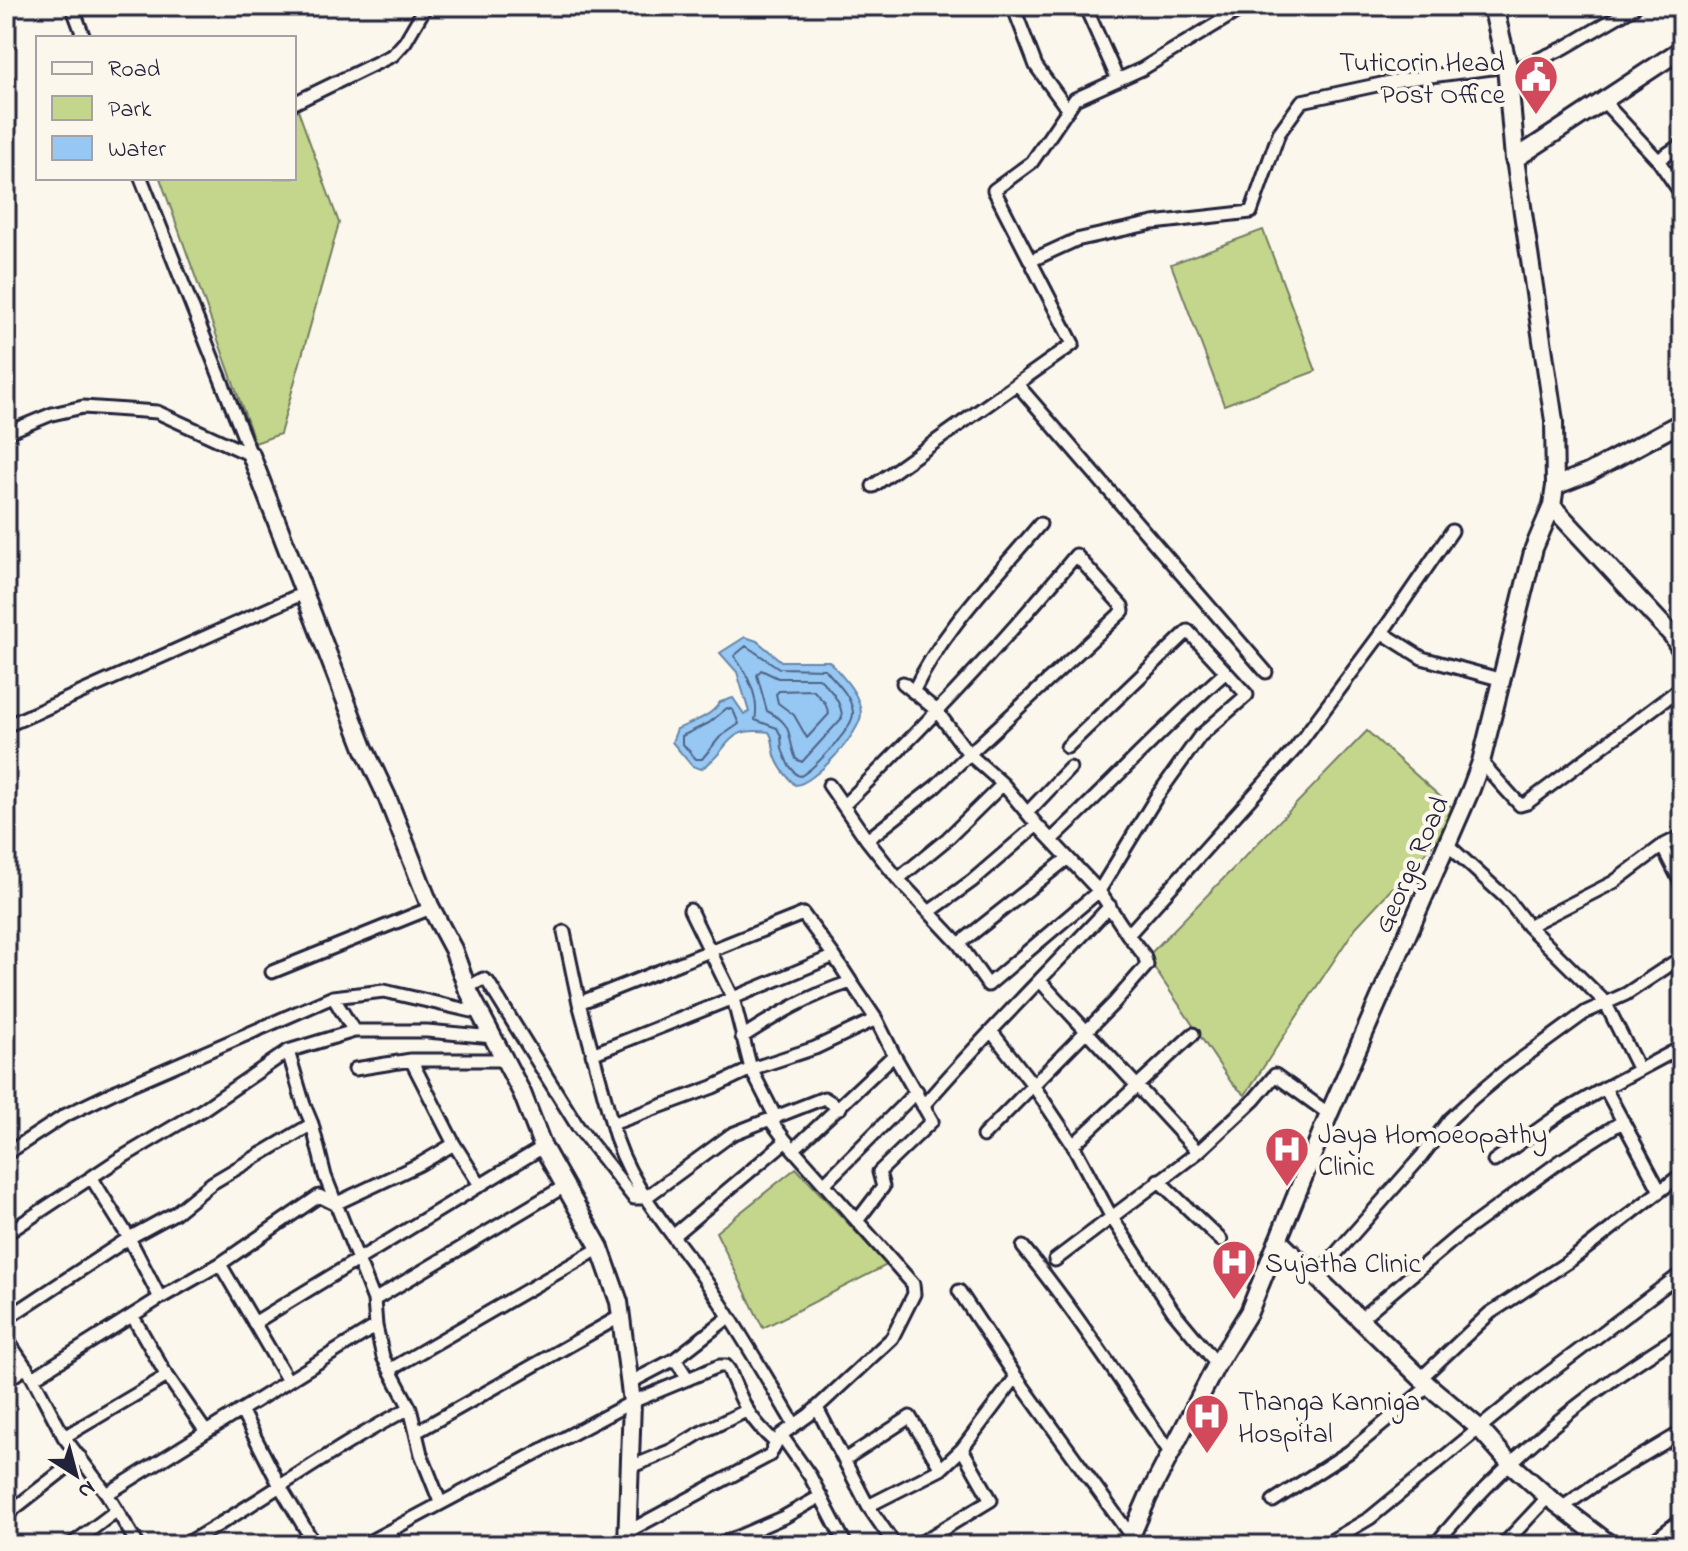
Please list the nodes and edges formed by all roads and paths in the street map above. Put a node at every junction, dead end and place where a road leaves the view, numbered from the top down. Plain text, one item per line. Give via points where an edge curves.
1 (72, 6) edge
2 (426, 6) edge
3 (1013, 6) edge
4 (1085, 6) edge
5 (1246, 6) edge
6 (1493, 6) edge
7 (1636, 6) edge
8 (83, 36) edge
9 (1682, 49) edge
10 (1507, 70) junction
11 (1118, 80) junction
12 (1603, 101) junction
13 (296, 102) edge
14 (1068, 110) junction
15 (1682, 144) edge
16 (1515, 159) junction
17 (1658, 160) junction
18 (142, 180) edge
19 (1682, 195) edge
20 (1030, 261) junction
21 (1017, 384) junction
22 (1682, 422) edge
23 (6, 433) edge
24 (251, 455) junction
25 (873, 486) dead end
26 (1555, 486) junction
27 (1552, 506) junction
28 (1040, 524) dead end
29 (1452, 531) dead end
30 (304, 593) junction
31 (1381, 632) junction
32 (1682, 652) edge
33 (1226, 672) junction
34 (1266, 672) dead end
35 (1499, 679) junction
36 (903, 683) dead end
37 (1682, 687) edge
38 (913, 692) junction
39 (936, 710) junction
40 (6, 726) edge
41 (1067, 747) dead end
42 (969, 754) junction
43 (1481, 762) junction
44 (1070, 768) dead end
45 (1003, 784) junction
46 (829, 785) dead end
47 (844, 805) junction
48 (1027, 813) junction
49 (1037, 825) junction
50 (1682, 836) edge
51 (867, 840) junction
52 (1051, 840) junction
53 (1448, 845) junction
54 (1662, 846) junction
55 (1068, 858) junction
56 (898, 879) junction
57 (1682, 885) edge
58 (1099, 891) junction
59 (1110, 906) junction
60 (431, 908) junction
61 (690, 910) dead end
62 (929, 912) junction
63 (1528, 926) junction
64 (564, 932) dead end
65 (1128, 935) junction
66 (959, 944) junction
67 (709, 952) junction
68 (834, 956) junction
69 (1682, 957) edge
70 (272, 972) dead end
71 (851, 982) junction
72 (1041, 982) junction
73 (467, 988) junction
74 (333, 997) junction
75 (733, 998) junction
76 (1605, 1002) junction
77 (579, 1003) junction
78 (480, 1013) junction
79 (876, 1019) junction
80 (354, 1031) junction
81 (991, 1031) junction
82 (1085, 1032) junction
83 (1193, 1034) dead end
84 (493, 1037) junction
85 (742, 1037) junction
86 (1682, 1047) edge
87 (288, 1051) junction
88 (592, 1054) junction
89 (894, 1055) junction
90 (411, 1060) junction
91 (504, 1060) junction
92 (355, 1069) dead end
93 (751, 1069) junction
94 (1639, 1070) junction
95 (1033, 1085) junction
96 (1136, 1087) junction
97 (1605, 1088) junction
98 (917, 1091) junction
99 (923, 1106) junction
100 (840, 1108) junction
101 (1329, 1114) junction
102 (773, 1120) junction
103 (1623, 1121) junction
104 (312, 1124) junction
105 (612, 1124) junction
106 (983, 1136) dead end
107 (454, 1144) junction
108 (790, 1145) junction
109 (1073, 1145) junction
110 (543, 1147) junction
111 (1198, 1152) junction
112 (6, 1154) edge
113 (1494, 1161) dead end
114 (91, 1177) junction
115 (1158, 1180) junction
116 (1680, 1181) edge
117 (824, 1184) junction
118 (480, 1185) junction
119 (565, 1186) junction
120 (1660, 1191) junction
121 (645, 1198) junction
122 (335, 1204) junction
123 (1112, 1218) junction
124 (857, 1221) junction
125 (6, 1234) edge
126 (674, 1235) junction
127 (129, 1238) junction
128 (1221, 1240) dead end
129 (1278, 1240) junction
130 (1023, 1247) dead end
131 (600, 1248) junction
132 (1055, 1260) dead end
133 (358, 1262) junction
134 (220, 1264) junction
135 (1682, 1273) edge
136 (1317, 1275) junction
137 (959, 1291) dead end
138 (160, 1298) junction
139 (374, 1300) junction
140 (621, 1316) junction
141 (133, 1317) junction
142 (729, 1317) junction
143 (1361, 1318) junction
144 (6, 1319) edge
145 (254, 1323) junction
146 (376, 1326) junction
147 (1682, 1334) edge
148 (6, 1338) edge
149 (675, 1359) junction
150 (1217, 1364) junction
151 (26, 1367) junction
152 (391, 1369) junction
153 (167, 1376) junction
154 (1016, 1377) junction
155 (33, 1378) junction
156 (688, 1379) junction
157 (6, 1381) edge
158 (288, 1381) junction
159 (631, 1382) junction
160 (1425, 1382) junction
161 (632, 1402) junction
162 (410, 1408) junction
163 (817, 1408) junction
164 (241, 1410) junction
165 (746, 1411) junction
166 (794, 1424) junction
167 (1479, 1428) junction
168 (418, 1431) junction
169 (206, 1432) junction
170 (1682, 1432) edge
171 (64, 1437) junction
172 (778, 1439) junction
173 (962, 1449) junction
174 (1172, 1455) junction
175 (80, 1457) junction
176 (844, 1460) junction
177 (1510, 1463) junction
178 (628, 1468) junction
179 (941, 1469) junction
180 (281, 1488) junction
181 (107, 1494) junction
182 (821, 1496) junction
183 (1548, 1497) junction
184 (1273, 1501) dead end
185 (440, 1502) junction
186 (868, 1506) junction
187 (1563, 1507) junction
188 (116, 1511) junction
189 (6, 1515) edge
190 (1682, 1519) edge
191 (627, 1538) edge
192 (1130, 1540) edge
193 (71, 1545) edge
194 (138, 1545) edge
195 (184, 1545) edge
196 (315, 1545) edge
197 (363, 1545) edge
198 (719, 1545) edge
199 (846, 1545) edge
200 (895, 1545) edge
201 (917, 1545) edge
202 (1324, 1545) edge
203 (1435, 1545) edge
204 (1503, 1545) edge
205 (1611, 1545) edge
206 (1648, 1545) edge

1 - 8 street
2 - 13 street via 393,55
3 - 14 street via 1036,66
4 - 11 street
5 - 11 street
6 - 10 main road
7 - 10 street via 1564,48
9 - 12 street
10 - 16 main road
10 - 20 street via 1400,80 1302,101 1279,133 1251,212 1153,223 1076,240
11 - 14 street via 1075,99
12 - 16 street
12 - 17 street
14 - 20 street via 1032,162 994,190
15 - 17 street
16 - 26 street, George Road via 1554,421
17 - 19 street
18 - 24 street
20 - 21 street via 1073,344
21 - 25 street
21 - 34 street
22 - 26 street
23 - 24 street via 83,407 157,412
24 - 30 street
26 - 27 street, George Road
27 - 32 street
27 - 35 street, George Road via 1534,548
28 - 38 street via 945,639
29 - 31 street
30 - 40 street
30 - 60 street
31 - 35 street via 1422,658
31 - 65 street via 1295,749
33 - 41 street via 1188,631
33 - 52 street
33 - 58 street via 1247,695 1200,736
35 - 43 street, George Road
36 - 38 street
37 - 43 street via 1527,803 1520,805
38 - 39 street
39 - 42 street
39 - 42 street via 1076,555 1122,606 1123,611
39 - 47 street
42 - 45 street
42 - 51 street
43 - 53 street, George Road
44 - 48 street
45 - 48 street
45 - 56 street
46 - 47 street
47 - 51 street
48 - 49 street
49 - 52 street
49 - 62 street
50 - 54 street
51 - 56 street
52 - 55 street
53 - 63 street via 1506,898
53 - 101 street, George Road
54 - 57 street
54 - 63 street via 1614,882
55 - 58 street
55 - 66 street
56 - 62 street
58 - 59 street
58 - 66 street via 988,985
59 - 65 street
59 - 72 street
60 - 70 street
60 - 73 street
61 - 67 street
62 - 66 street
63 - 76 street
64 - 77 street
65 - 82 street via 1147,965
67 - 68 street via 803,914
67 - 75 street
67 - 77 street
68 - 71 street
68 - 75 street
69 - 76 street
71 - 79 street
71 - 85 street via 793,1004
72 - 81 street
72 - 82 street
73 - 78 street
73 - 121 street via 483,979 488,982 578,1127 634,1198
74 - 78 street via 384,991
74 - 80 street
74 - 112 street via 116,1091 64,1116
75 - 85 street
75 - 88 street
76 - 94 street
76 - 136 street via 1513,1064 1450,1119
77 - 88 street
78 - 84 street
79 - 89 street
79 - 93 street via 815,1048
80 - 84 street
80 - 87 street
81 - 95 street
81 - 99 street
82 - 95 street
82 - 96 street
83 - 96 street
84 - 91 street
85 - 93 street
86 - 94 street
87 - 104 street
87 - 114 street
88 - 105 street
89 - 98 street
89 - 100 street
90 - 91 street
90 - 92 street
90 - 107 street
91 - 110 street
93 - 102 street
93 - 105 street
94 - 97 street
95 - 106 street
95 - 109 street
96 - 109 street
96 - 111 street
97 - 103 street
97 - 113 street
98 - 99 street
98 - 117 street
99 - 124 street via 932,1121 879,1172 883,1187
100 - 102 street via 824,1098
100 - 108 street
101 - 111 street via 1275,1075
101 - 129 street, George Road
102 - 108 street
102 - 121 street via 732,1134
103 - 120 street
103 - 143 street via 1459,1235
104 - 122 street
104 - 127 street
105 - 121 street via 618,1150
107 - 118 street
107 - 122 street
108 - 117 street
108 - 126 street
109 - 123 street
110 - 118 street
110 - 119 street
111 - 115 street
114 - 125 street
114 - 127 street
115 - 123 street
115 - 128 street
116 - 120 street
117 - 124 street
118 - 133 street
119 - 131 street
119 - 139 street
120 - 160 street via 1571,1260 1490,1313
121 - 126 street
122 - 133 street
122 - 134 street via 319,1196
123 - 132 street
123 - 150 street via 1173,1311
124 - 163 street via 906,1274 914,1294 892,1338
126 - 142 street
127 - 138 street
127 - 144 street
129 - 136 street
129 - 150 street, George Road via 1249,1312
130 - 174 street
131 - 140 street
131 - 152 street
133 - 139 street
133 - 145 street
134 - 138 street
134 - 145 street
135 - 167 street
136 - 143 street
137 - 154 street
138 - 141 street
139 - 146 street
140 - 159 street
140 - 168 street
141 - 153 street
141 - 155 street
142 - 149 street
142 - 166 street
143 - 160 street
145 - 158 street
146 - 152 street
146 - 158 street
147 - 177 street via 1604,1384
148 - 151 street
149 - 156 street
149 - 159 street
150 - 174 street, George Road
151 - 155 street
151 - 157 street
152 - 162 street
153 - 169 street
153 - 171 street
154 - 173 street
154 - 192 street
155 - 171 street
156 - 161 street
156 - 165 street via 726,1366
158 - 164 street
159 - 161 street
160 - 167 street
160 - 184 street via 1349,1452
161 - 178 street
161 - 185 street
162 - 168 street
162 - 180 street
163 - 166 street
163 - 176 street
164 - 169 street
164 - 180 street
165 - 172 street via 755,1425
165 - 178 street
166 - 172 street
167 - 177 street
167 - 202 street via 1370,1518
168 - 185 street
169 - 181 street
170 - 187 street
171 - 175 street
172 - 182 street
172 - 191 street via 770,1455
173 - 179 street
173 - 201 street via 991,1500
174 - 192 street, George Road
175 - 181 street
175 - 189 street
176 - 179 street via 910,1417
176 - 186 street
177 - 183 street
177 - 203 street
178 - 191 street
179 - 186 street
180 - 195 street
180 - 196 street
181 - 188 street
182 - 198 street
182 - 199 street
183 - 187 street
183 - 204 street
185 - 197 street
186 - 200 street
187 - 205 street
188 - 193 street
188 - 194 street
190 - 206 street

